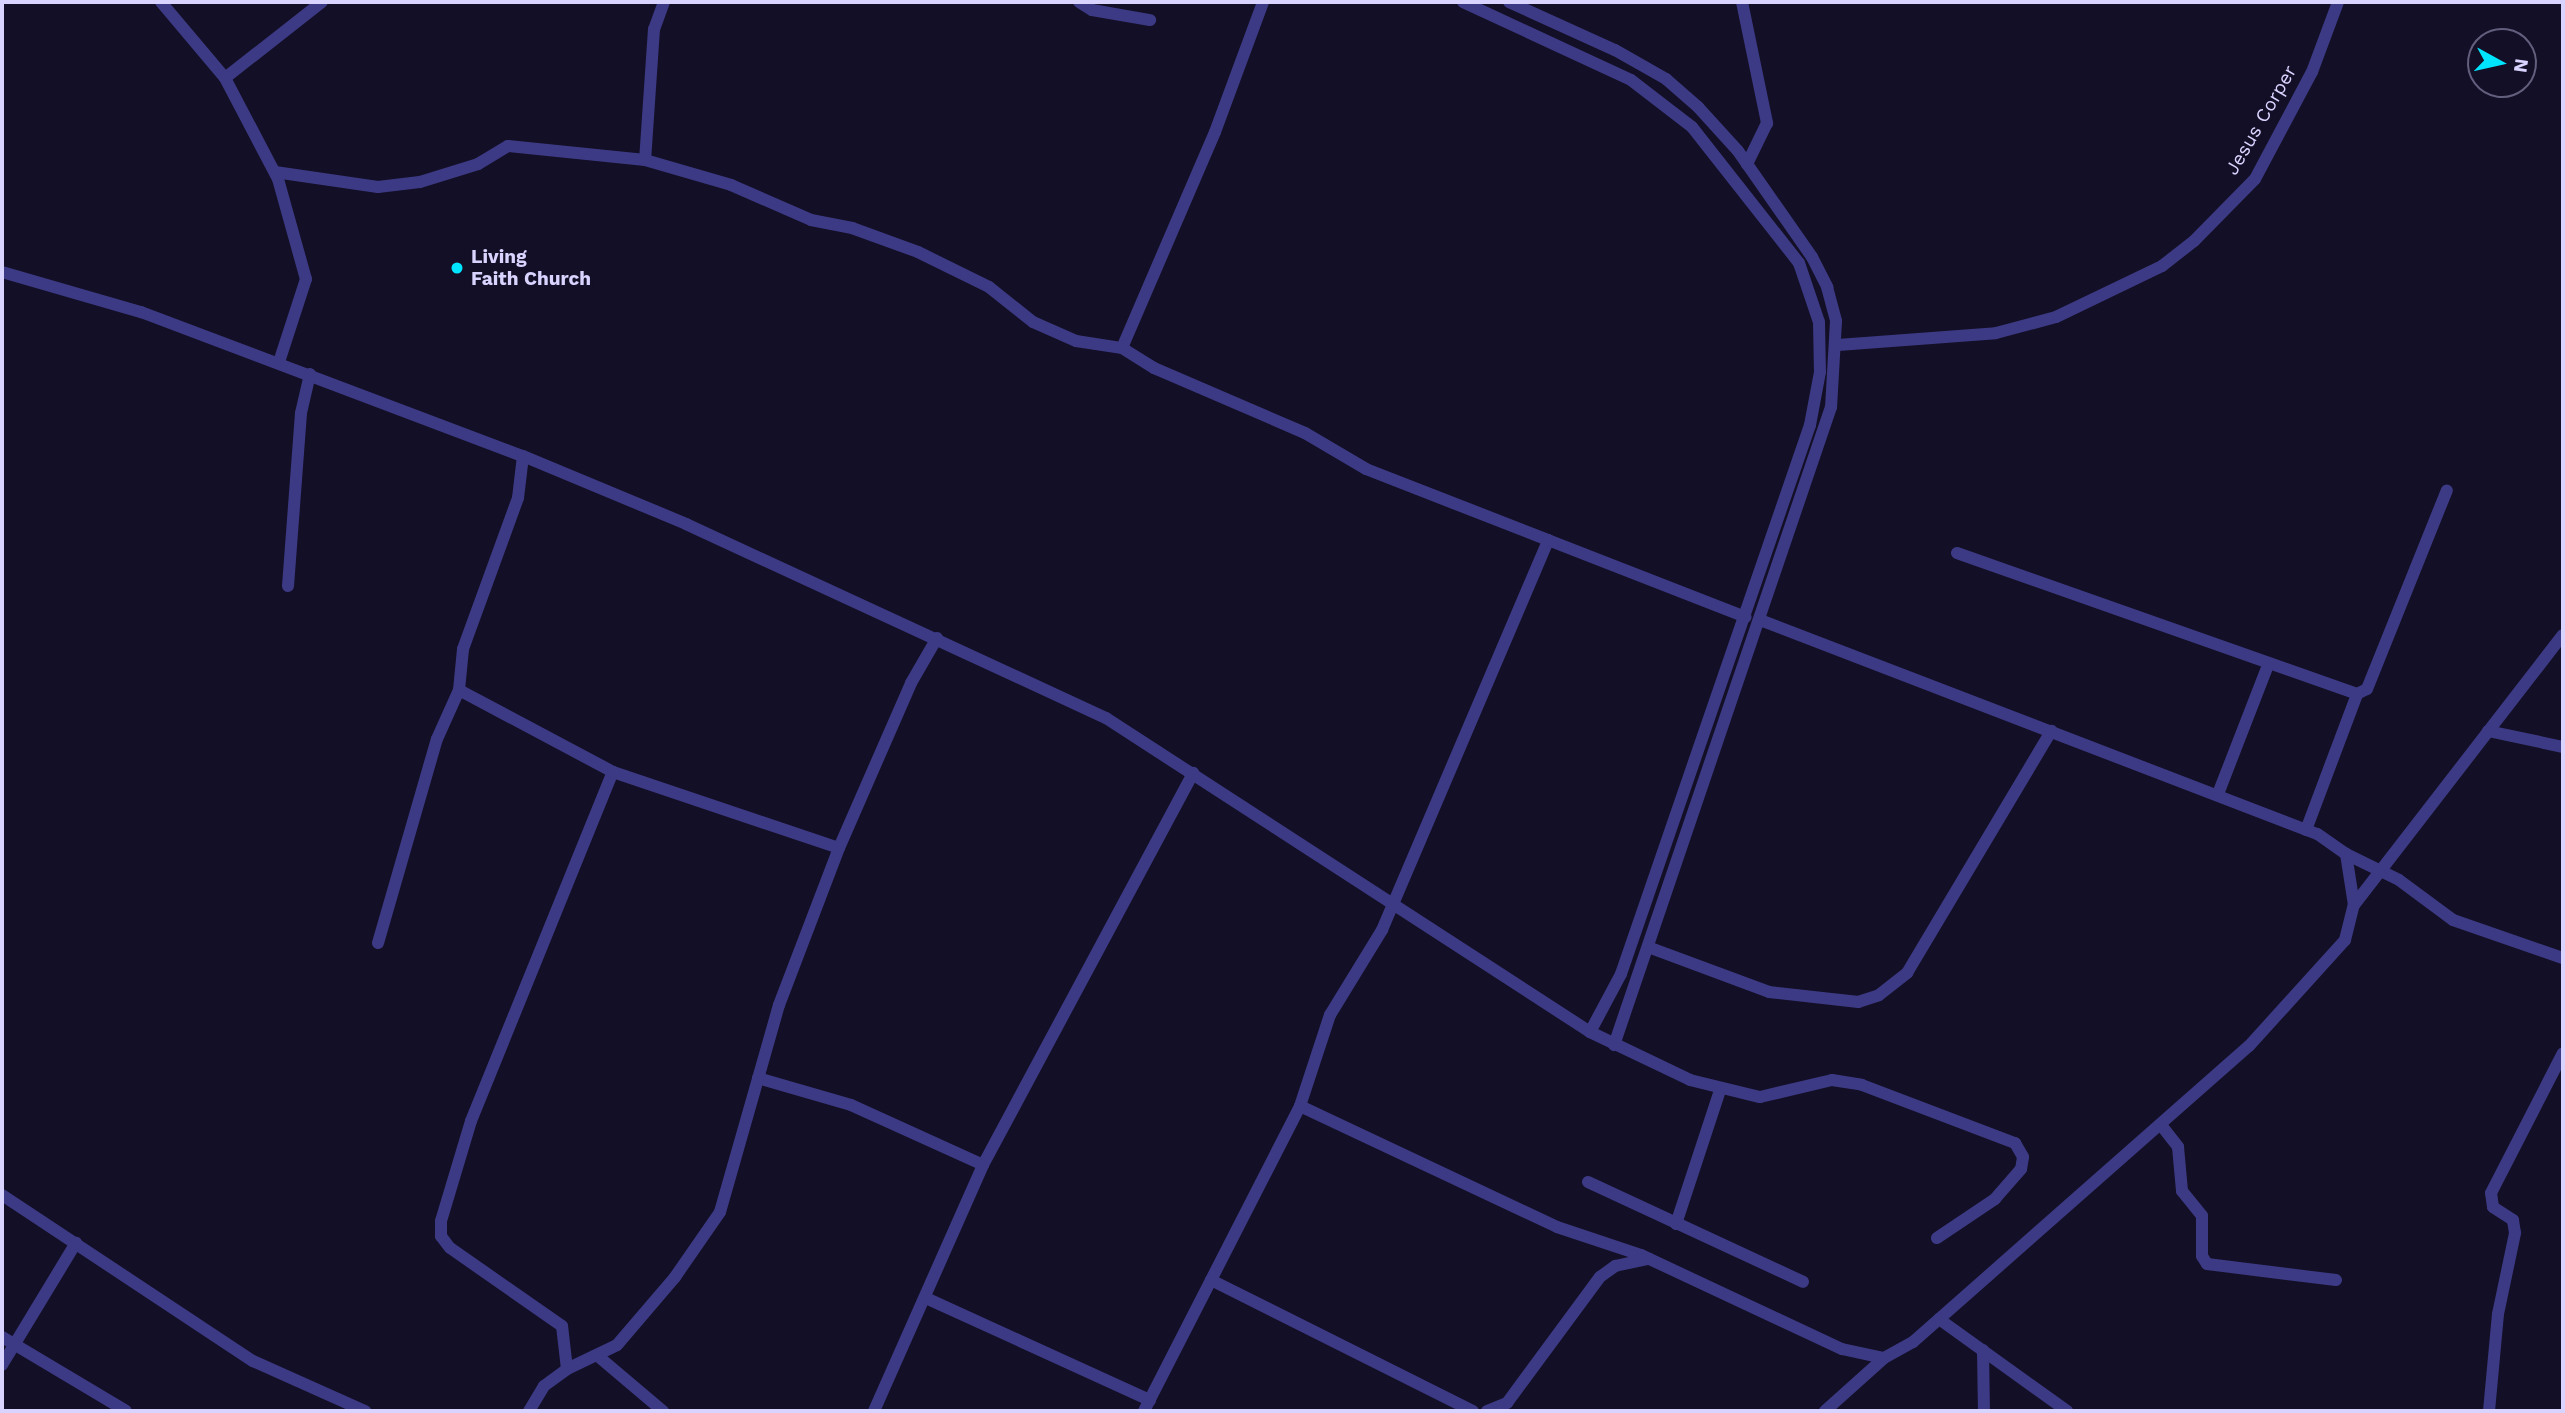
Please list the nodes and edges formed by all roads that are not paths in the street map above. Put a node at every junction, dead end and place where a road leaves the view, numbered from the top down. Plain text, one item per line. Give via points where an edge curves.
1 (161, 2) edge
2 (322, 2) edge
3 (652, 2) edge
4 (664, 2) edge
5 (1079, 2) edge
6 (1263, 2) edge
7 (1463, 2) edge
8 (1510, 2) edge
9 (1742, 2) edge
10 (2338, 2) edge
11 (1150, 20) dead end
12 (654, 29) junction
13 (225, 78) junction
14 (645, 160) junction
15 (1747, 164) junction
16 (275, 172) junction
17 (2, 272) edge
18 (1838, 345) junction
19 (1122, 348) junction
20 (279, 362) junction
21 (310, 374) junction
22 (523, 456) junction
23 (2447, 489) dead end
24 (1786, 495) junction
25 (1801, 500) junction
26 (1548, 540) junction
27 (1957, 553) dead end
28 (288, 586) dead end
29 (1745, 617) junction
30 (1760, 620) junction
31 (2563, 635) edge
32 (937, 638) junction
33 (2268, 665) junction
34 (459, 691) junction
35 (2357, 694) junction
36 (2051, 731) junction
37 (2488, 731) junction
38 (2563, 747) edge
39 (613, 772) junction
40 (1193, 773) junction
41 (2218, 794) junction
42 (1672, 825) junction
43 (1688, 830) junction
44 (2306, 830) junction
45 (839, 848) junction
46 (2346, 854) junction
47 (2379, 871) junction
48 (1394, 901) junction
49 (2354, 905) junction
50 (378, 943) dead end
51 (1648, 947) junction
52 (2563, 958) edge
53 (1590, 1032) junction
54 (1614, 1045) junction
55 (2563, 1053) edge
56 (758, 1078) junction
57 (1720, 1090) junction
58 (1300, 1106) junction
59 (2161, 1125) junction
60 (983, 1165) junction
61 (1588, 1182) dead end
62 (2, 1195) edge
63 (1676, 1224) junction
64 (1937, 1238) dead end
65 (76, 1243) junction
66 (1649, 1259) junction
67 (1211, 1280) junction
68 (2336, 1280) dead end
69 (1803, 1282) dead end
70 (928, 1299) junction
71 (1939, 1319) junction
72 (2, 1337) edge
73 (15, 1344) junction
74 (1983, 1350) junction
75 (599, 1357) junction
76 (1884, 1358) junction
77 (2, 1365) edge
78 (567, 1369) junction
79 (1147, 1406) edge
80 (126, 1411) edge
81 (365, 1411) edge
82 (529, 1411) edge
83 (663, 1411) edge
84 (874, 1411) edge
85 (1473, 1411) edge
86 (1487, 1411) edge
87 (1825, 1411) edge
88 (1984, 1411) edge
89 (2067, 1411) edge
90 (2489, 1411) edge

1 - 13 street
2 - 13 street
3 - 12 street
4 - 12 street
5 - 11 street via 1092,10
6 - 19 street via 1215,132
7 - 24 street via 1604,65 1664,103 1723,163 1798,263 1819,322 1821,358 1810,425
8 - 15 street via 1666,79 1698,107
9 - 15 street via 1767,123
10 - 18 street, Jesus Corper via 2312,72 2255,179 2194,241 2162,266 2056,317 1996,333
12 - 14 street
13 - 16 street
14 - 16 street via 508,146 478,163 420,182 378,187
14 - 19 street via 732,185 811,219 918,252 989,287 1033,322 1076,341
15 - 18 street via 1812,257 1827,287
16 - 20 street via 306,279
17 - 20 street via 141,312
18 - 25 street via 1831,407
19 - 26 street via 1154,368 1305,433 1366,469
20 - 21 street
21 - 22 street
21 - 28 street via 301,413
22 - 32 street
22 - 34 street via 518,498 499,560 463,649
23 - 35 street via 2367,689
24 - 25 street
24 - 29 street
25 - 30 street
26 - 29 street
26 - 48 street
27 - 33 street
29 - 42 street
30 - 36 street
30 - 43 street
31 - 37 street
32 - 40 street via 1106,718
32 - 45 street via 911,683
33 - 35 street
33 - 41 street
34 - 39 street
34 - 50 street via 437,739
35 - 44 street
36 - 41 street
36 - 51 street via 1907,973 1879,995 1858,1002 1769,992
37 - 38 street
37 - 47 street
39 - 45 street
39 - 78 street via 471,1121 441,1220 441,1236 450,1248 562,1326
40 - 48 street
40 - 60 street
41 - 44 street
42 - 43 street
42 - 53 street via 1621,974
43 - 51 street
44 - 46 street
45 - 56 street via 779,1005
46 - 47 street
46 - 49 street
47 - 49 street
47 - 52 street via 2453,919
48 - 53 street
48 - 58 street via 1382,930 1330,1015
49 - 59 street via 2345,940 2249,1046
51 - 54 street
53 - 54 street
54 - 57 street
55 - 90 street via 2491,1193 2493,1207 2512,1220 2515,1233 2498,1314
56 - 60 street via 851,1105
56 - 75 street via 720,1212 675,1277 617,1345
57 - 63 street
57 - 64 street via 1760,1097 1832,1080 1862,1085 2015,1143 2023,1157 2021,1170 1995,1199
58 - 66 street via 1557,1227
58 - 67 street
59 - 68 street via 2178,1147 2182,1191 2202,1216 2202,1256 2207,1264
59 - 71 street
60 - 70 street
61 - 63 street
62 - 65 street
63 - 69 street
65 - 73 street
65 - 81 street via 253,1361
66 - 76 street via 1842,1349
66 - 86 street via 1615,1266 1600,1277 1507,1402
67 - 79 street
67 - 85 street
70 - 79 street
70 - 84 street
71 - 74 street
71 - 76 street via 1913,1342
72 - 73 street
73 - 77 street
73 - 80 street
74 - 88 street
74 - 89 street
75 - 78 street
75 - 83 street
76 - 87 street
78 - 82 street via 544,1386

